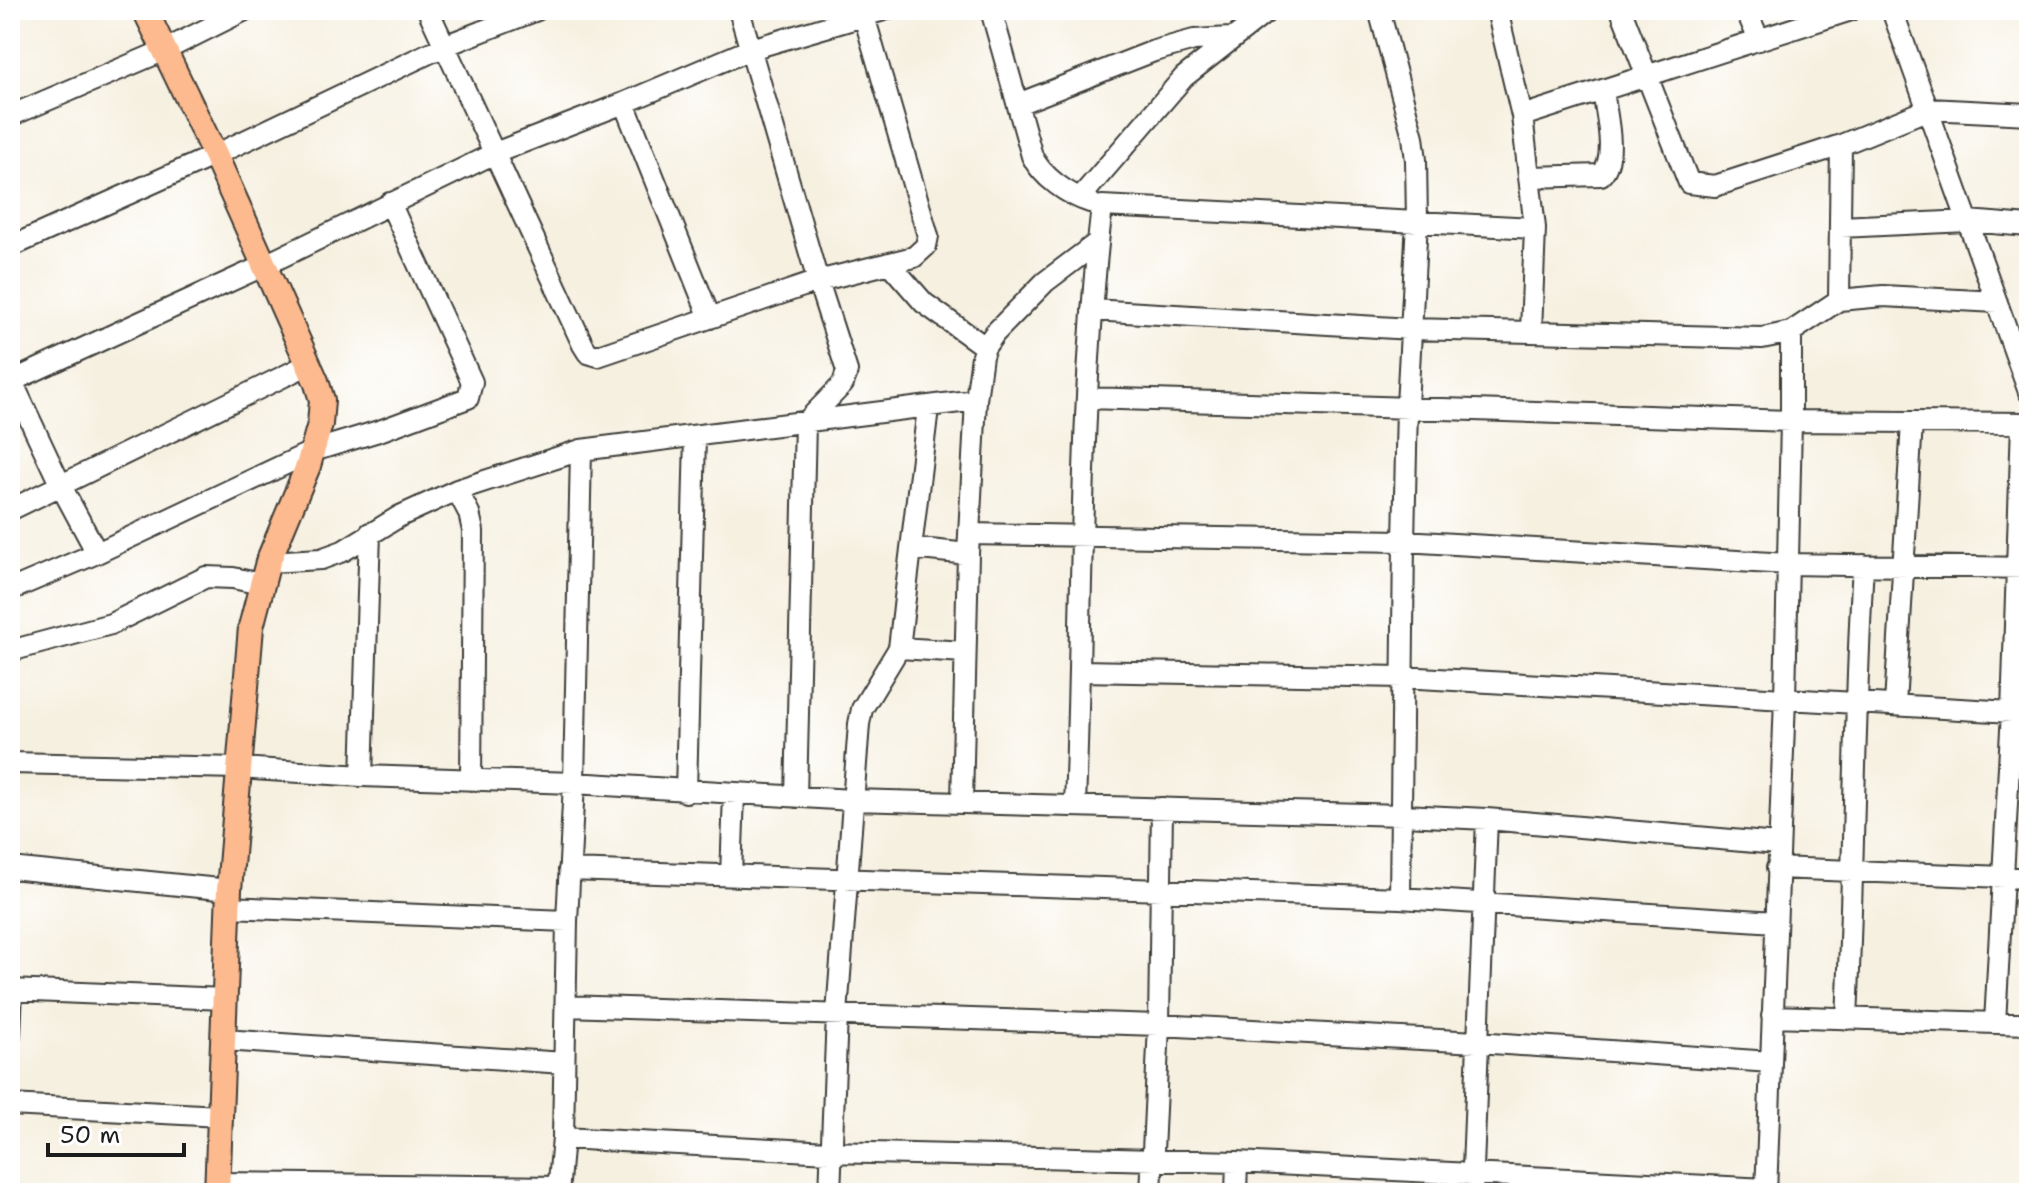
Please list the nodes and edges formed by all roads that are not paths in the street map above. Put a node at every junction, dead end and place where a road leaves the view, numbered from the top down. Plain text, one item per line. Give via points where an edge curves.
1 (145, 10) edge
2 (245, 10) edge
3 (428, 10) edge
4 (537, 10) edge
5 (739, 10) edge
6 (991, 10) edge
7 (1269, 10) edge
8 (1379, 10) edge
9 (1497, 10) edge
10 (1621, 10) edge
11 (1746, 10) edge
12 (1851, 10) edge
13 (1892, 10) edge
14 (874, 13) edge
15 (1249, 16) edge
16 (1231, 38) junction
17 (1759, 40) junction
18 (444, 46) junction
19 (751, 49) junction
20 (165, 50) junction
21 (1647, 78) junction
22 (1603, 91) junction
23 (624, 103) junction
24 (1018, 104) junction
25 (1929, 109) junction
26 (2029, 114) edge
27 (10, 116) edge
28 (1522, 116) junction
29 (1841, 145) junction
30 (495, 153) junction
31 (215, 155) junction
32 (1530, 177) junction
33 (1080, 198) junction
34 (390, 203) junction
35 (1102, 206) junction
36 (1417, 221) junction
37 (1968, 221) junction
38 (2029, 226) edge
39 (1840, 227) junction
40 (1535, 228) junction
41 (1098, 242) junction
42 (10, 247) edge
43 (889, 263) junction
44 (265, 265) junction
45 (818, 281) junction
46 (1839, 300) junction
47 (1997, 302) junction
48 (1092, 310) junction
49 (710, 318) junction
50 (1411, 329) junction
51 (1531, 332) junction
52 (1791, 332) junction
53 (985, 347) junction
54 (309, 364) junction
55 (11, 380) edge
56 (2029, 392) edge
57 (1088, 398) junction
58 (976, 400) junction
59 (1407, 406) junction
60 (928, 408) junction
61 (1791, 421) junction
62 (1912, 422) junction
63 (805, 423) junction
64 (2026, 423) edge
65 (695, 437) junction
66 (581, 450) junction
67 (313, 451) junction
68 (61, 486) junction
69 (457, 490) junction
70 (10, 510) edge
71 (370, 533) junction
72 (1081, 537) junction
73 (1404, 541) junction
74 (968, 544) junction
75 (911, 548) junction
76 (97, 553) junction
77 (1788, 564) junction
78 (1863, 565) junction
79 (1904, 566) junction
80 (2023, 568) edge
81 (264, 573) junction
82 (10, 590) edge
83 (899, 648) junction
84 (10, 651) edge
85 (965, 652) junction
86 (1080, 671) junction
87 (1402, 677) junction
88 (1785, 699) junction
89 (1855, 703) junction
90 (1895, 705) junction
91 (2023, 705) edge
92 (10, 763) edge
93 (239, 768) junction
94 (362, 776) junction
95 (471, 780) junction
96 (574, 783) junction
97 (686, 792) junction
98 (734, 794) junction
99 (796, 797) junction
100 (852, 800) junction
101 (962, 802) junction
102 (1075, 805) junction
103 (1162, 808) junction
104 (1403, 815) junction
105 (1487, 819) junction
106 (1778, 844) junction
107 (10, 868) edge
108 (1777, 868) junction
109 (569, 870) junction
110 (1854, 872) junction
111 (731, 876) junction
112 (2002, 878) junction
113 (2029, 878) edge
114 (846, 881) junction
115 (1161, 890) junction
116 (228, 898) junction
117 (1400, 898) junction
118 (1484, 904) junction
119 (567, 921) junction
120 (1776, 922) junction
121 (11, 990) edge
122 (225, 999) junction
123 (565, 1006) junction
124 (837, 1014) junction
125 (1772, 1016) junction
126 (1847, 1019) junction
127 (1995, 1023) junction
128 (2029, 1024) edge
129 (1159, 1025) junction
130 (10, 1035) edge
131 (223, 1040) junction
132 (1477, 1042) junction
133 (1771, 1062) junction
134 (564, 1063) junction
135 (10, 1105) edge
136 (220, 1116) junction
137 (563, 1138) junction
138 (830, 1152) junction
139 (1153, 1159) junction
140 (1237, 1162) junction
141 (1473, 1183) edge
142 (218, 1188) edge
143 (476, 1190) edge
144 (558, 1190) edge
145 (1766, 1191) edge
146 (830, 1193) edge
147 (1151, 1193) edge
148 (1236, 1193) edge

1 - 20 main road
2 - 20 street
3 - 18 street
4 - 18 street
5 - 19 street
6 - 24 street
7 - 15 street
8 - 36 street via 1413,137
9 - 28 street
10 - 21 street
11 - 17 street
12 - 17 street
13 - 25 street
14 - 19 street
14 - 43 street via 928,236 914,257
15 - 16 street
16 - 24 street via 1194,40 1154,51
16 - 33 street via 1184,77
17 - 21 street
18 - 30 street
18 - 31 street
19 - 23 street
19 - 45 street
20 - 27 street
20 - 31 main road
21 - 22 street
21 - 29 street via 1693,185 1715,186
22 - 28 street
22 - 32 street via 1611,156 1607,169 1601,175
23 - 30 street
23 - 49 street
24 - 33 street via 1039,170
25 - 26 street
25 - 29 street
25 - 37 street
28 - 32 street
29 - 39 street
30 - 34 street
30 - 49 street via 588,353 598,356
31 - 42 street
31 - 44 main road
32 - 40 street
33 - 35 street
34 - 44 street
34 - 67 street via 472,382 471,390 468,398
35 - 36 street
35 - 41 street
36 - 40 street
36 - 50 street
37 - 38 street
37 - 39 street
37 - 47 street
39 - 46 street
40 - 51 street
41 - 48 street
41 - 53 street via 1045,282
43 - 45 street
43 - 53 street via 924,303
44 - 54 main road
44 - 55 street
45 - 49 street
45 - 63 street via 847,377
46 - 47 street via 1883,296
46 - 52 street
47 - 56 street
48 - 50 street
48 - 57 street
50 - 51 street
50 - 59 street
51 - 52 street via 1762,338
52 - 61 street
53 - 58 street
54 - 67 main road via 322,400
54 - 68 street
55 - 68 street
57 - 59 street
57 - 72 street
58 - 60 street
58 - 74 street
59 - 61 street
59 - 73 street
60 - 63 street
60 - 75 street
61 - 62 street
61 - 77 street
62 - 64 street
62 - 79 street
63 - 65 street
63 - 99 street
64 - 80 street
65 - 66 street
65 - 97 street
66 - 69 street
66 - 96 street
67 - 76 street
67 - 81 main road
68 - 70 street
68 - 76 street
69 - 71 street
69 - 95 street via 473,531
71 - 81 street via 343,551
71 - 94 street
72 - 73 street
72 - 74 street
72 - 86 street
73 - 77 street
73 - 87 street
74 - 75 street
74 - 85 street
75 - 83 street
76 - 82 street
77 - 78 street
77 - 88 street
78 - 79 street
78 - 89 street
79 - 80 street
79 - 90 street
80 - 91 street
81 - 84 street via 206,577 111,624
81 - 93 main road via 251,627
83 - 85 street
83 - 100 street via 862,709
85 - 101 street
86 - 87 street
86 - 102 street
87 - 88 street
87 - 104 street
88 - 89 street
88 - 106 street
89 - 90 street
89 - 110 street
90 - 91 street
91 - 112 street
92 - 93 street
93 - 94 street
93 - 116 main road
94 - 95 street
95 - 96 street
96 - 97 street
96 - 109 street
97 - 98 street
98 - 99 street
98 - 111 street
99 - 100 street
100 - 101 street
100 - 114 street
101 - 102 street
102 - 103 street
103 - 104 street
103 - 115 street
104 - 105 street
104 - 117 street
105 - 106 street
105 - 118 street
106 - 108 street
107 - 116 street
108 - 110 street
108 - 120 street
109 - 111 street
109 - 119 street
110 - 112 street
110 - 126 street
111 - 114 street
112 - 113 street
112 - 127 street
114 - 115 street
114 - 124 street
115 - 117 street
115 - 129 street
116 - 119 street
116 - 122 main road
117 - 118 street
118 - 120 street
118 - 132 street
119 - 123 street
120 - 125 street
121 - 122 street
121 - 130 street
122 - 131 main road
123 - 124 street
123 - 134 street
124 - 129 street
124 - 138 street
125 - 126 street
125 - 133 street
126 - 127 street
127 - 128 street
129 - 132 street
129 - 139 street
131 - 134 street
131 - 136 main road
132 - 133 street
132 - 141 street
133 - 145 street
134 - 137 street
135 - 136 street
136 - 142 main road
137 - 138 street
137 - 144 street
138 - 139 street
138 - 146 street
139 - 140 street
139 - 147 street
140 - 141 street
140 - 148 street
141 - 145 street
142 - 143 street
143 - 144 street

